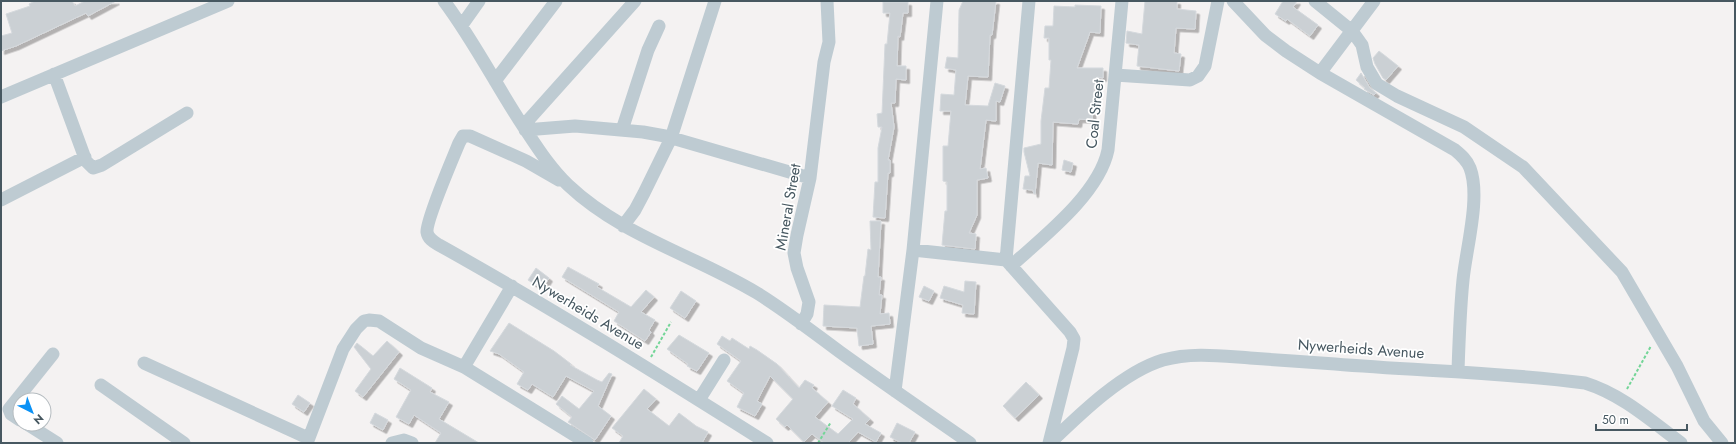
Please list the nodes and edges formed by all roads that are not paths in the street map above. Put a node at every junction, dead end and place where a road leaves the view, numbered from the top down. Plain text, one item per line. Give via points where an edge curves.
1 (228, 1) edge
2 (444, 1) edge
3 (479, 1) edge
4 (556, 1) edge
5 (635, 1) edge
6 (715, 1) edge
7 (827, 1) edge
8 (937, 1) edge
9 (1029, 1) edge
10 (1122, 1) edge
11 (1218, 1) edge
12 (1233, 1) edge
13 (1315, 1) edge
14 (1374, 1) edge
15 (462, 25) junction
16 (659, 26) dead end
17 (1352, 31) junction
18 (54, 74) junction
19 (1320, 74) junction
20 (1115, 75) junction
21 (495, 81) junction
22 (1, 97) edge
23 (187, 113) dead end
24 (524, 128) junction
25 (622, 130) junction
26 (671, 138) junction
27 (85, 157) junction
28 (810, 178) junction
29 (567, 184) junction
30 (1, 200) edge
31 (623, 226) junction
32 (913, 250) junction
33 (1009, 263) junction
34 (512, 286) junction
35 (801, 324) junction
36 (53, 354) dead end
37 (724, 360) dead end
38 (144, 363) dead end
39 (464, 368) junction
40 (1458, 371) junction
41 (101, 385) dead end
42 (895, 391) junction
43 (23, 392) edge
44 (699, 400) junction
45 (12, 405) edge
46 (12, 415) edge
47 (40, 432) edge
48 (308, 441) edge
49 (57, 443) edge
50 (184, 443) edge
51 (392, 443) edge
52 (412, 443) edge
53 (587, 443) edge
54 (767, 443) edge
55 (970, 443) edge
56 (1049, 443) edge
57 (1680, 443) edge
58 (1722, 443) edge

1 - 18 street
2 - 15 street
3 - 15 street
4 - 21 street
5 - 24 street
6 - 26 street
7 - 28 street, Mineral Street via 829,42 824,62
8 - 32 street
9 - 33 street
10 - 20 street, Coal Street
11 - 20 street via 1205,66 1198,76 1190,80
12 - 19 street via 1265,35
13 - 17 street
14 - 17 street
15 - 21 street
16 - 25 street via 648,50
17 - 19 street
17 - 58 street via 1362,45 1367,67 1377,84 1464,127 1523,167 1622,272 1677,366 1704,421
18 - 22 street
18 - 27 street
19 - 40 street via 1455,150 1471,169 1473,212 1463,278
20 - 33 street, Coal Street via 1108,150 1100,172 1066,216
21 - 24 street
23 - 27 street via 102,165 93,168
24 - 25 street via 575,126
24 - 29 street via 539,151
25 - 26 street
26 - 28 street
26 - 31 street via 635,210
27 - 30 street
28 - 35 street, Mineral Street via 794,253 809,302 807,314
29 - 31 street via 594,207
29 - 34 street via 526,161 470,136 463,136 459,143 430,216 427,232 433,242
31 - 35 street via 757,293
32 - 33 street
32 - 42 street
33 - 56 street via 1074,339
34 - 39 street, Nywerheids Avenue
34 - 44 street, Nywerheids Avenue
35 - 42 street
36 - 43 street
37 - 44 street
38 - 48 street
39 - 48 street via 421,348 379,321 364,321 343,349
39 - 53 street
40 - 56 street, Nywerheids Avenue via 1381,368 1212,355 1174,357 1146,367 1120,382
40 - 57 street, Nywerheids Avenue via 1584,383 1622,399
41 - 50 street
42 - 55 street
44 - 54 street, Nywerheids Avenue
45 - 46 street via 9,409
47 - 49 street
51 - 52 street via 404,440

